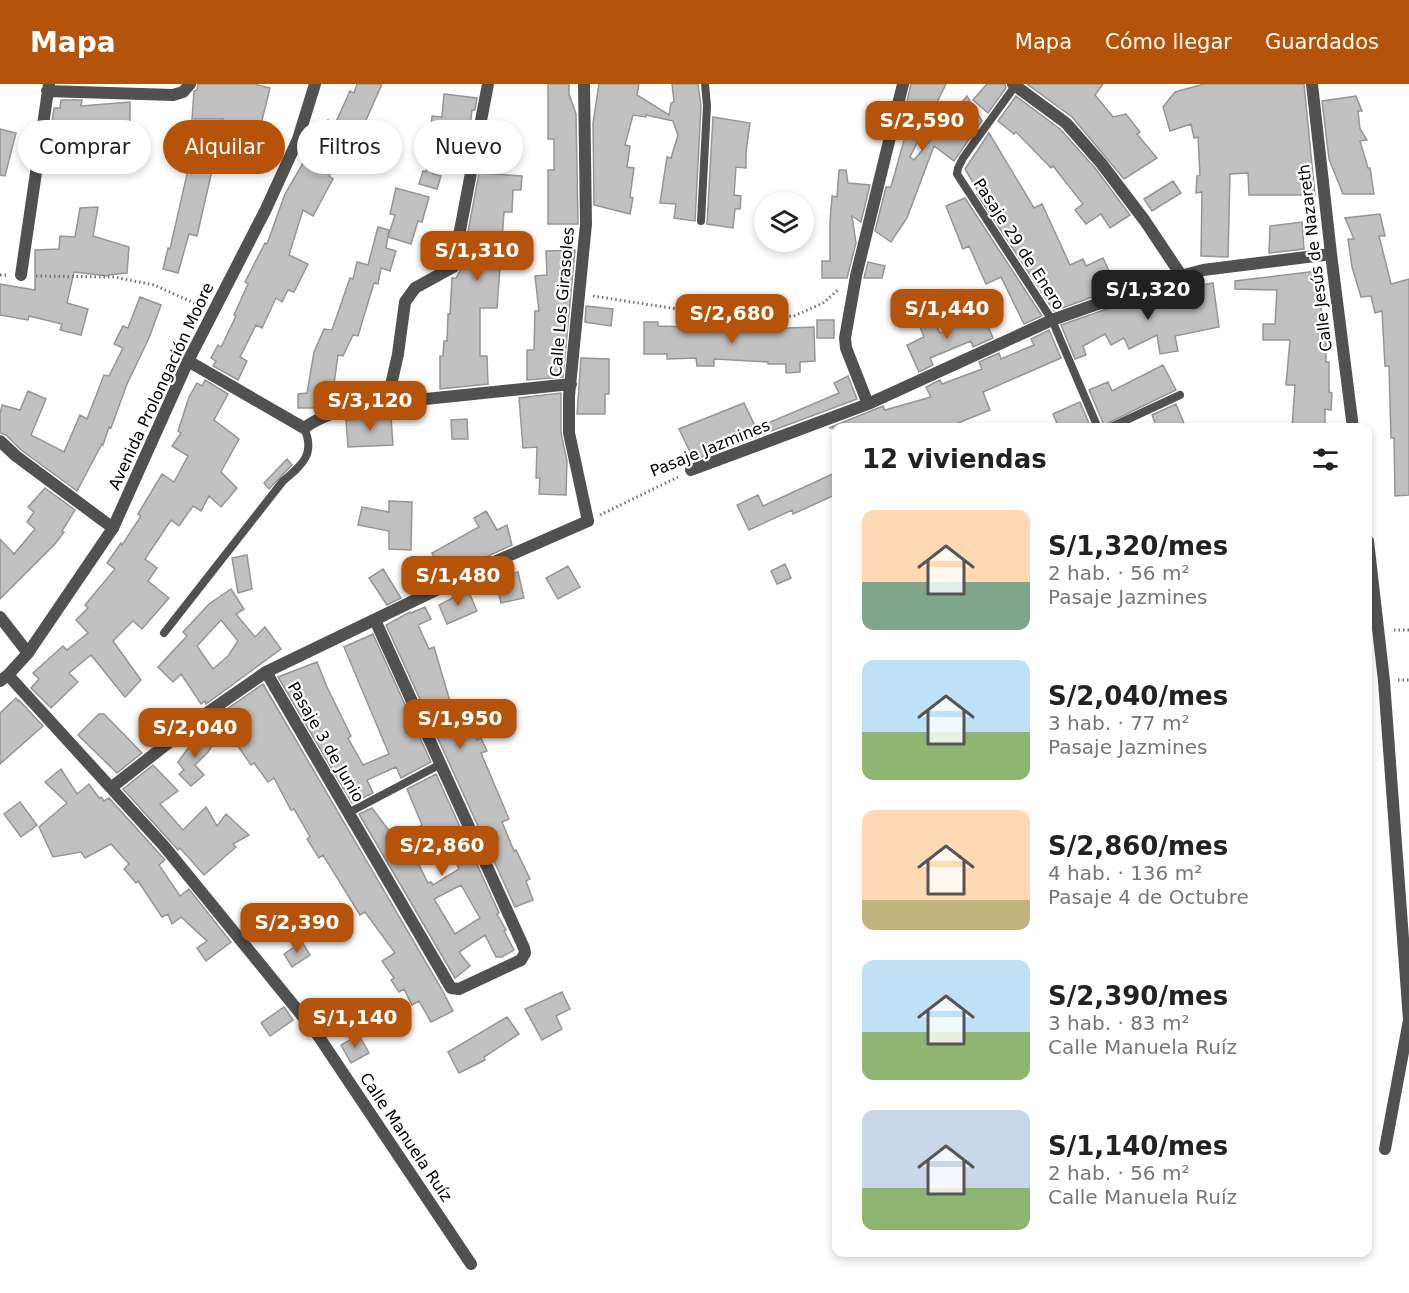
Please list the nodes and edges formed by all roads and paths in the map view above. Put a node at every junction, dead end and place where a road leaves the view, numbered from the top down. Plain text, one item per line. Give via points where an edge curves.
1 (190, 84) edge
2 (315, 84) edge
3 (488, 84) edge
4 (584, 84) edge
5 (705, 84) edge
6 (903, 84) edge
7 (1312, 84) edge
8 (1014, 85) edge
9 (48, 88) edge
10 (701, 221) dead end
11 (1330, 255) junction
12 (0, 275) edge
13 (21, 275) junction
14 (1181, 275) junction
15 (856, 276) junction
16 (579, 294) junction
17 (213, 312) junction
18 (1052, 320) junction
19 (188, 361) junction
20 (571, 384) junction
21 (1180, 394) dead end
22 (387, 403) junction
23 (868, 404) junction
24 (1096, 423) edge
25 (1119, 423) edge
26 (1352, 423) edge
27 (304, 428) junction
28 (0, 441) edge
29 (691, 470) joint
30 (588, 521) junction
31 (113, 528) junction
32 (1372, 576) edge
33 (0, 616) edge
34 (375, 620) junction
35 (164, 633) dead end
36 (28, 653) junction
37 (266, 672) junction
38 (4, 678) edge
39 (441, 764) junction
40 (112, 787) junction
41 (348, 813) junction
42 (1385, 1149) dead end
43 (471, 1264) dead end

1 - 9 street via 183,92 172,95
2 - 17 street, Avenida Prolongación Moore via 298,139
3 - 22 street via 453,267 415,288 405,302
4 - 16 street, Calle Los Girasoles via 586,224
5 - 10 lane
6 - 15 street
7 - 11 street, Calle Jesús de Nazareth
8 - 14 street via 1066,123 1145,221
8 - 18 lane, Pasaje 29 de Enero via 963,158 957,174
9 - 13 street
11 - 14 street, Pasaje Jazmines
11 - 26 street, Calle Jesús de Nazareth
12 - 13 path
13 - 17 path via 114,277 154,285
14 - 18 street, Pasaje Jazmines
15 - 16 path via 823,303 794,316 764,318 723,316
15 - 23 street via 845,338
16 - 20 street, Calle Los Girasoles
17 - 19 street, Avenida Prolongación Moore
18 - 23 street, Pasaje Jazmines
18 - 24 lane, Pasaje 29 de Enero
19 - 27 street
19 - 31 street, Avenida Prolongación Moore
20 - 22 street
20 - 30 street, Calle Los Girasoles via 569,433
21 - 25 lane
22 - 27 street via 334,412
23 - 29 street, Pasaje Jazmines
27 - 35 lane via 309,440 302,466 283,481
28 - 31 street
29 - 30 path, Pasaje Jazmines
30 - 34 street
31 - 36 street, Avenida Prolongación Moore
32 - 42 street via 1384,681 1409,1020
33 - 36 street
34 - 37 street
34 - 39 street
36 - 38 street, Avenida Prolongación Moore
37 - 40 street
37 - 41 street, Pasaje 3 de Junio
38 - 40 street, Calle Manuela Ruíz
39 - 41 lane
39 - 41 street, Pasaje 3 de Junio via 525,953 521,960 459,989 451,988
40 - 43 street, Calle Manuela Ruíz via 317,1034

